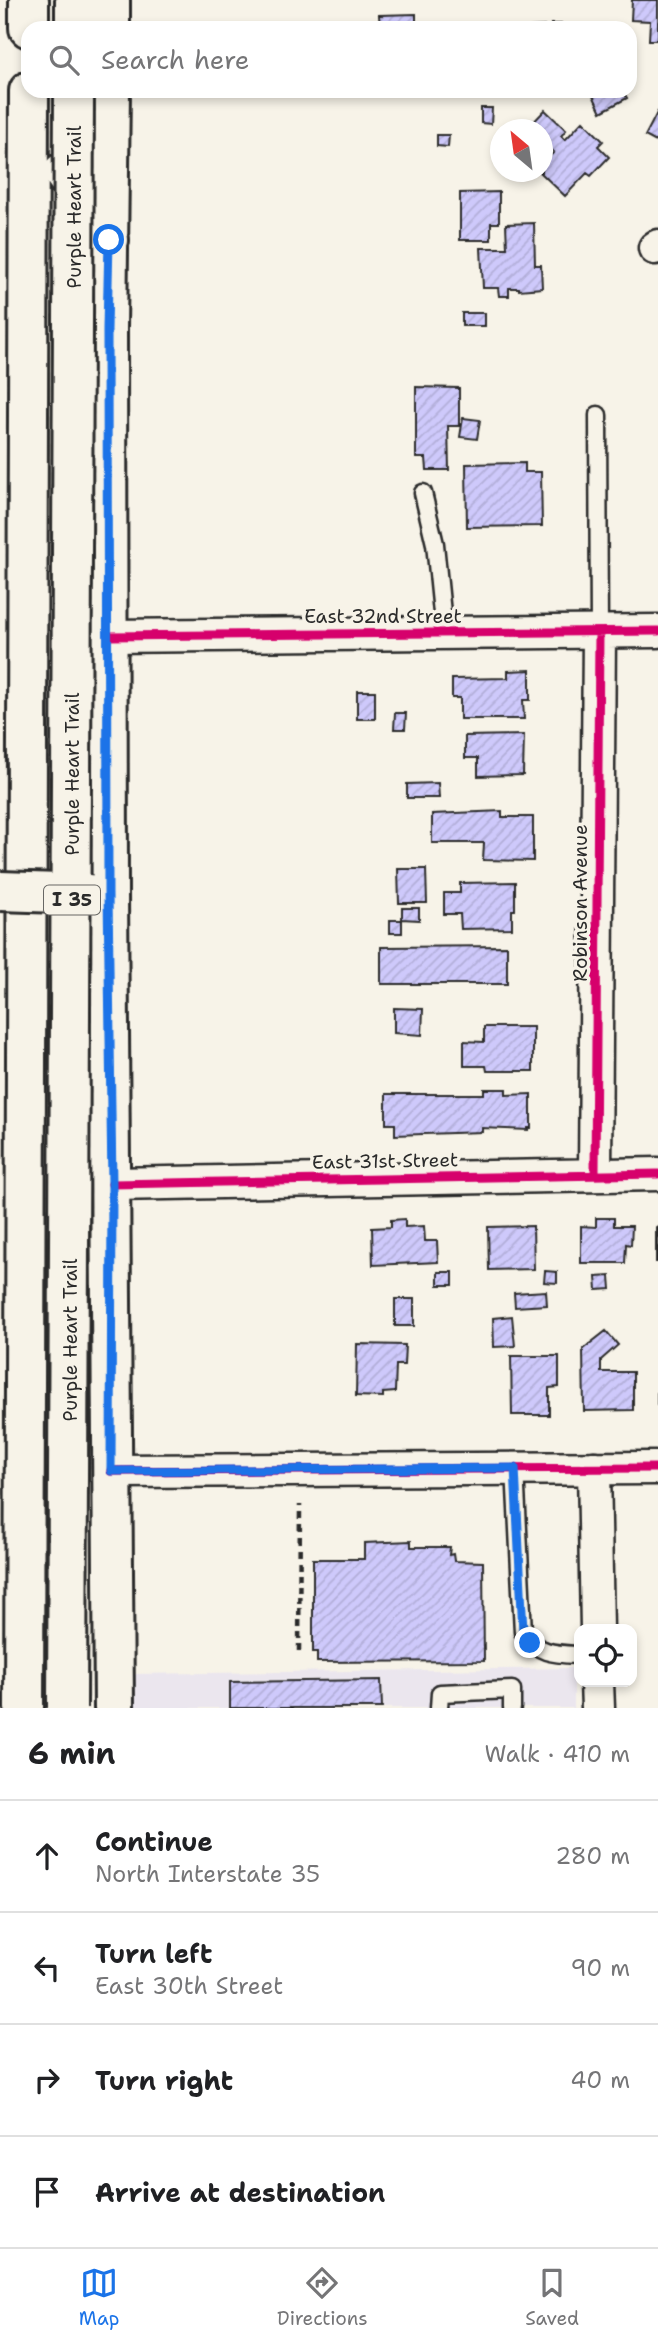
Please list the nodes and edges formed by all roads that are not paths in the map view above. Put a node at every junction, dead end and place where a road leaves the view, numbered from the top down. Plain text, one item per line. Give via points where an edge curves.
1 (29, 0) edge
2 (75, 0) edge
3 (110, 0) edge
4 (29, 21) edge
5 (75, 21) edge
6 (110, 21) edge
7 (30, 98) edge
8 (32, 98) edge
9 (75, 98) edge
10 (110, 98) edge
11 (109, 240) junction
12 (598, 415) dead end
13 (424, 493) dead end
14 (658, 631) edge
15 (599, 632) junction
16 (444, 633) junction
17 (108, 636) junction
18 (0, 891) edge
19 (99, 894) junction
20 (595, 1174) junction
21 (658, 1174) edge
22 (112, 1184) junction
23 (515, 1468) junction
24 (594, 1468) junction
25 (658, 1468) edge
26 (111, 1471) junction
27 (597, 1624) edge
28 (574, 1656) edge
29 (597, 1687) edge
30 (24, 1708) edge
31 (67, 1708) edge
32 (114, 1708) edge
33 (439, 1708) edge
34 (512, 1708) edge
35 (598, 1708) edge

1 - 4 main road
2 - 5 main road
3 - 6 main road
7 - 30 main road, I 35
8 - 11 main road via 64,174
9 - 31 main road, Purple Heart Trail / I 35, bridge
10 - 11 main road
11 - 17 main road
12 - 15 lane
13 - 16 lane via 435,544
14 - 15 street, East 32nd Street
15 - 16 street, East 32nd Street
15 - 20 street, Robinson Avenue
16 - 17 street, East 32nd Street
17 - 19 main road
18 - 19 main road, bridge
19 - 22 main road
20 - 21 street, East 31st Street
20 - 22 street, East 31st Street
22 - 26 main road
23 - 24 street
23 - 26 street
23 - 28 lane via 523,1632 530,1643 547,1653
24 - 25 street
24 - 27 street
26 - 32 main road
29 - 35 street
33 - 34 lane via 440,1693 512,1690

